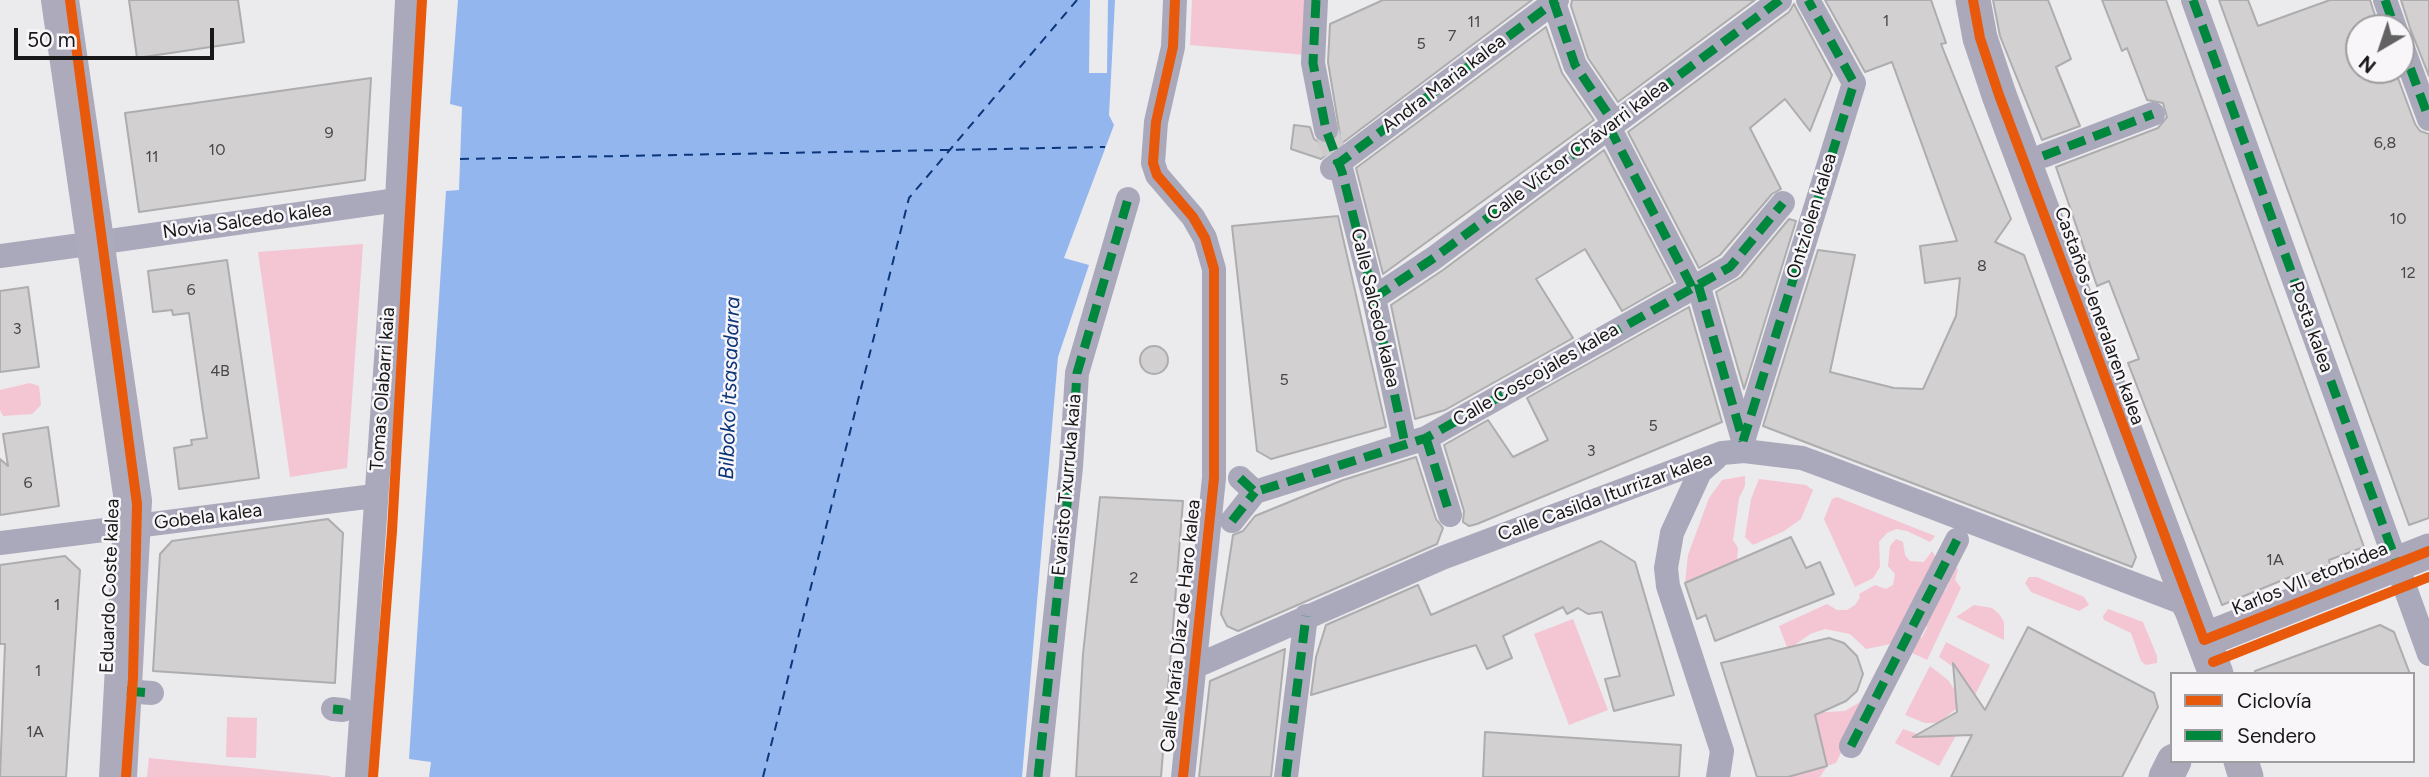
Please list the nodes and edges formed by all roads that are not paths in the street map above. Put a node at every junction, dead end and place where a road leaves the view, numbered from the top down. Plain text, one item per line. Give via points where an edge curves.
1 (44, 0) edge
2 (60, 0) edge
3 (407, 0) edge
4 (1175, 0) edge
5 (1315, 0) edge
6 (1780, 0) edge
7 (1808, 0) edge
8 (1973, 0) edge
9 (2193, 0) edge
10 (1555, 1) edge
11 (2415, 81) edge
12 (2153, 114) dead end
13 (2429, 119) edge
14 (1611, 125) junction
15 (1326, 130) tunnel mouth
16 (2043, 156) dead end
17 (1337, 170) joint
18 (1128, 199) dead end
19 (397, 200) junction
20 (1783, 203) dead end
21 (88, 244) junction
22 (0, 256) edge
23 (1695, 285) junction
24 (1374, 298) junction
25 (1415, 441) junction
26 (1722, 453) junction
27 (374, 496) junction
28 (1450, 515) dead end
29 (1232, 521) dead end
30 (127, 526) junction
31 (1957, 540) dead end
32 (0, 543) edge
33 (2429, 551) edge
34 (2410, 576) edge
35 (1306, 616) junction
36 (2429, 654) edge
37 (2208, 665) edge
38 (1194, 667) junction
39 (1851, 746) dead end
40 (102, 777) edge
41 (118, 777) edge
42 (357, 777) edge
43 (1038, 777) edge
44 (1183, 777) edge
45 (1286, 777) edge
46 (1718, 777) edge

1 - 21 main road, Eduardo Coste kalea
2 - 21 main road, Eduardo Coste kalea
3 - 19 street, Tomas Olabarri kaia
4 - 38 street, Calle María Díaz de Haro kalea via 1173,47 1156,122 1153,163 1157,175 1193,217 1214,269 1214,478
5 - 15 street via 1313,63
6 - 14 street, Calle Víctor Chávarri kalea
7 - 23 street, Ontziolen kalea via 1854,83 1743,441
8 - 37 street, Castaños Jeneralaren kalea via 1980,38
9 - 34 street, Posta kalea
10 - 14 street via 1575,65
10 - 17 street, Andra Maria kalea
11 - 13 street
12 - 16 street
14 - 23 street
14 - 24 street, Calle Víctor Chávarri kalea
17 - 24 street, Calle Salcedo kalea
18 - 43 street, Evaristo Txurruka kaia via 1077,373
19 - 21 street, Novia Salcedo kalea
19 - 27 street, Tomas Olabarri kaia
20 - 23 street, Calle Coscojales kalea via 1730,267
21 - 22 street, Novia Salcedo kalea
21 - 30 main road, Eduardo Coste kalea
23 - 25 street, Calle Coscojales kalea
24 - 25 street, Calle Salcedo kalea
25 - 28 street, Calle Salcedo kalea
25 - 29 street, Calle Coscojales kalea via 1247,485
26 - 35 street, Calle Casilda Iturrizar kalea via 1442,558
26 - 37 street, Calle Casilda Iturrizar kalea via 1801,458 2180,602
26 - 46 street via 1700,472 1672,533 1666,568 1722,751
27 - 30 street, Gobela kalea
27 - 42 street, Tomas Olabarri kaia
30 - 32 street, Gobela kalea
30 - 40 main road, Eduardo Coste kalea
30 - 41 main road, Eduardo Coste kalea via 138,692
31 - 39 street
33 - 34 street, Karlos VII etorbidea
34 - 36 street, Posta kalea
34 - 37 street, Karlos VII etorbidea
35 - 38 street, Calle Casilda Iturrizar kalea
35 - 45 street
38 - 44 street, Calle María Díaz de Haro kalea

